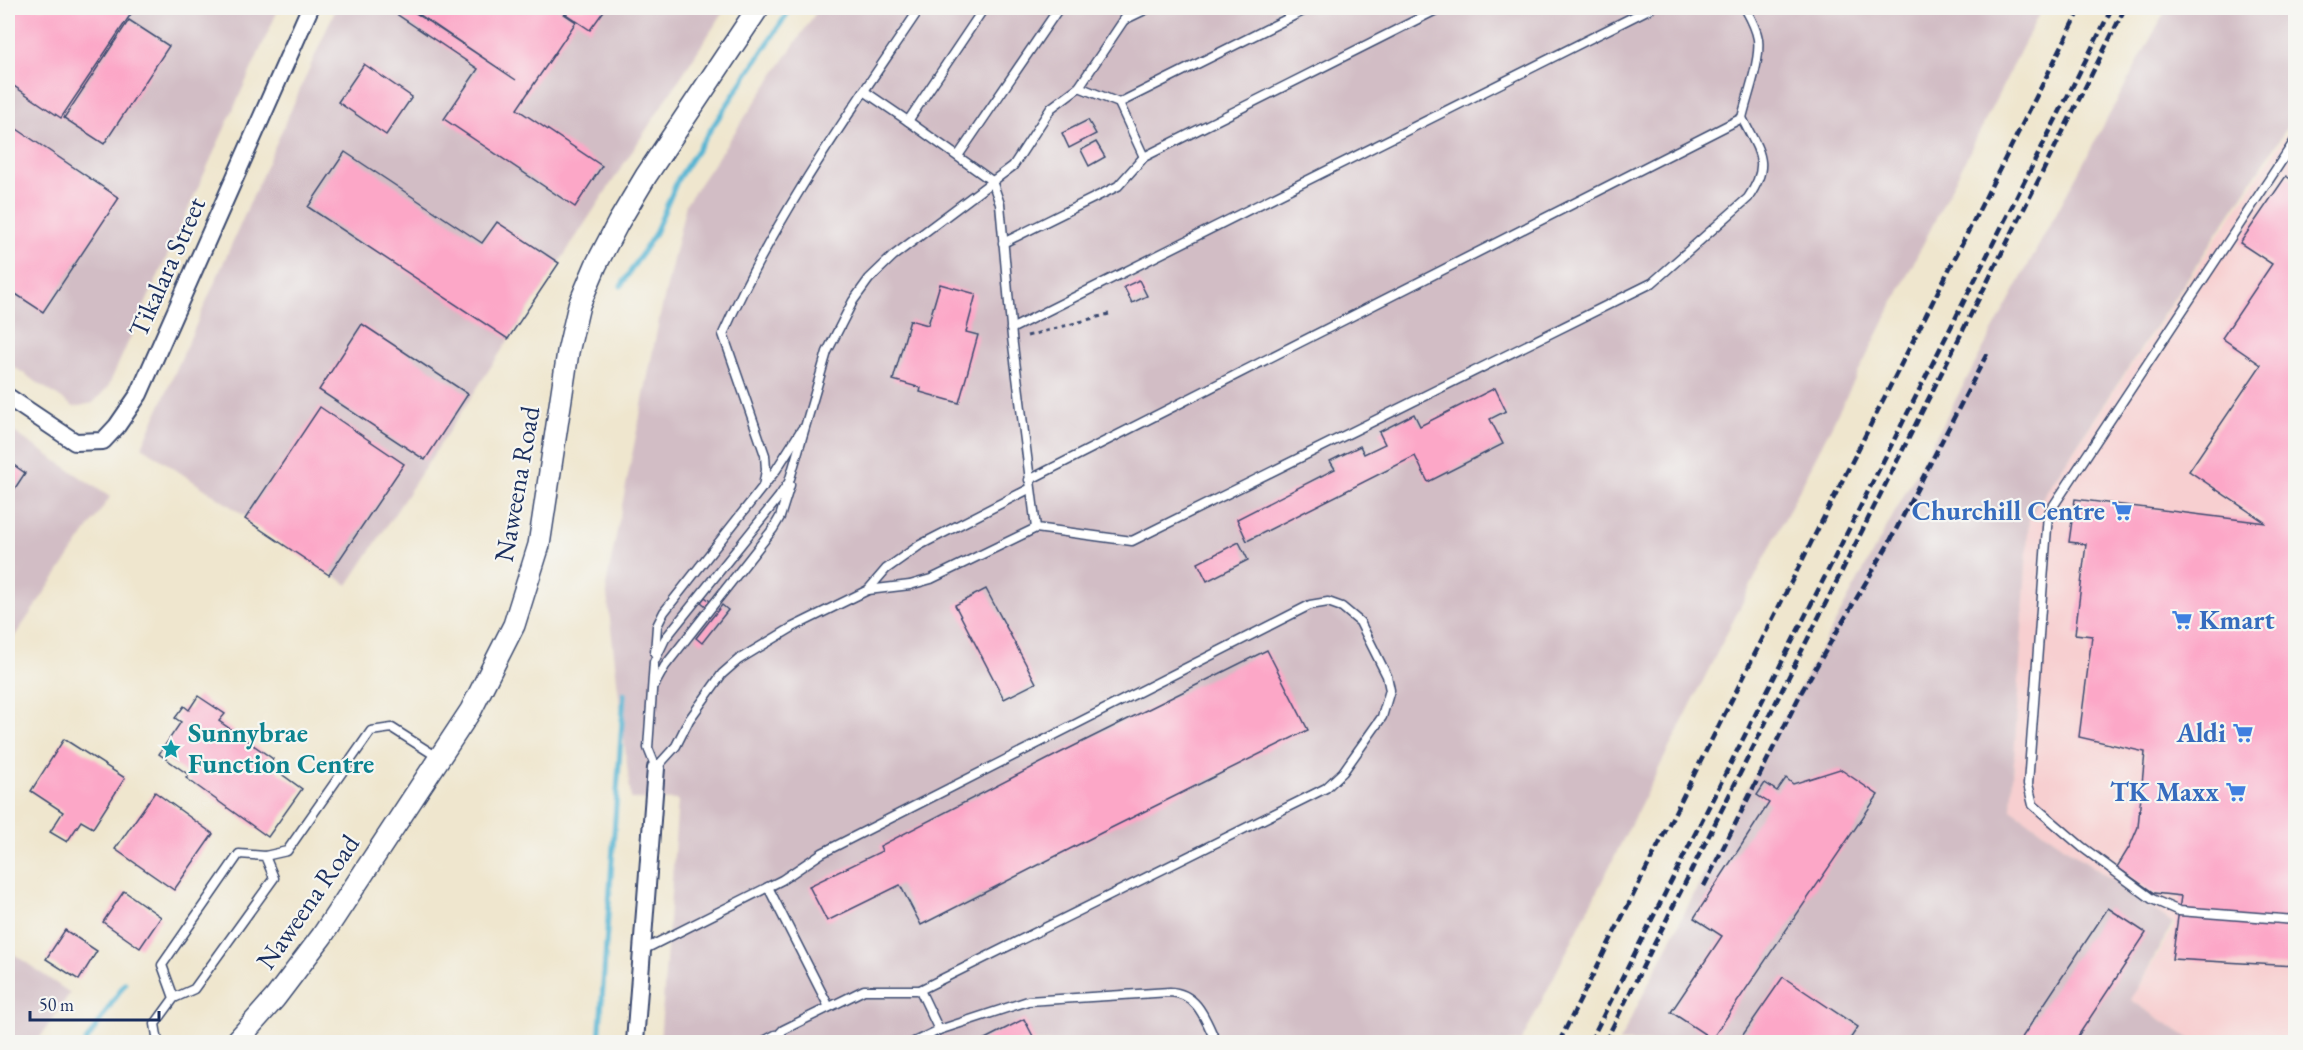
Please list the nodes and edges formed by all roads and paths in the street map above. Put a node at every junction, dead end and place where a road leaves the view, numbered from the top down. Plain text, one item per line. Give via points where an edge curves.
1 (310, 8) edge
2 (758, 8) edge
3 (920, 8) edge
4 (984, 8) edge
5 (1059, 8) edge
6 (1132, 8) edge
7 (1149, 8) edge
8 (1309, 8) edge
9 (1440, 8) edge
10 (1651, 8) edge
11 (1745, 8) edge
12 (1124, 20) junction
13 (1079, 87) junction
14 (864, 91) junction
15 (1119, 102) junction
16 (1742, 118) junction
17 (908, 121) junction
18 (2295, 140) edge
19 (958, 156) junction
20 (1144, 157) junction
21 (992, 181) junction
22 (1003, 243) junction
23 (1109, 314) dead end
24 (1011, 333) junction
25 (8, 397) edge
26 (810, 413) junction
27 (794, 470) junction
28 (1029, 484) junction
29 (763, 487) junction
30 (1035, 528) junction
31 (867, 590) junction
32 (654, 662) junction
33 (652, 695) junction
34 (439, 758) junction
35 (656, 768) junction
36 (265, 856) junction
37 (768, 887) junction
38 (2295, 920) edge
39 (640, 951) junction
40 (920, 990) junction
41 (174, 998) junction
42 (829, 1007) junction
43 (783, 1030) junction
44 (939, 1030) junction
45 (158, 1042) edge
46 (236, 1042) edge
47 (635, 1042) edge
48 (762, 1042) edge
49 (772, 1042) edge
50 (914, 1042) edge
51 (1216, 1042) edge

1 - 25 street, Tikalara Street via 139,394 117,426 103,441 75,442
2 - 34 street, Naweena Road via 646,176 596,265 579,305 568,352 539,545 514,625 471,710
3 - 14 lane
4 - 17 lane
5 - 19 lane
6 - 12 lane
7 - 12 lane
8 - 15 lane
9 - 20 lane
10 - 24 lane
11 - 16 lane via 1758,40
12 - 13 lane
13 - 15 lane
13 - 21 lane via 1051,108 1013,166
14 - 17 lane
14 - 29 lane via 795,195 723,334 765,455
15 - 20 lane
16 - 28 lane
16 - 30 lane via 1761,157 1757,185 1748,198 1652,283 1132,540
17 - 19 lane
18 - 38 lane via 2048,514 2028,784 2033,805 2152,899 2180,911
19 - 21 lane
20 - 22 lane via 1118,186
21 - 22 lane via 1000,204
21 - 26 lane via 919,235 869,279 827,352
22 - 24 lane
23 - 24 path via 1033,336
24 - 28 lane
26 - 27 lane
26 - 29 lane
27 - 32 lane via 779,497 661,645
27 - 33 lane via 780,517 660,674
28 - 30 lane
28 - 31 lane via 893,562
29 - 32 lane via 664,612 657,626
30 - 31 lane via 931,579
31 - 35 lane via 738,660 706,694 676,746
32 - 33 lane
33 - 35 lane via 648,748
34 - 36 lane via 392,728 371,731 287,851
34 - 46 street, Naweena Road via 322,936
35 - 39 street
36 - 41 lane via 274,878 194,989
36 - 41 lane via 239,854 162,965
37 - 39 lane
37 - 40 lane via 822,853 1310,605 1328,602 1342,607 1360,622 1390,690 1382,717 1335,781 1316,794
37 - 42 lane
39 - 47 street
40 - 42 lane via 864,990
40 - 44 lane
41 - 45 lane via 155,1024
42 - 43 lane
43 - 48 lane
43 - 49 lane
44 - 50 lane
44 - 51 lane via 1028,1001 1178,992 1198,1006

